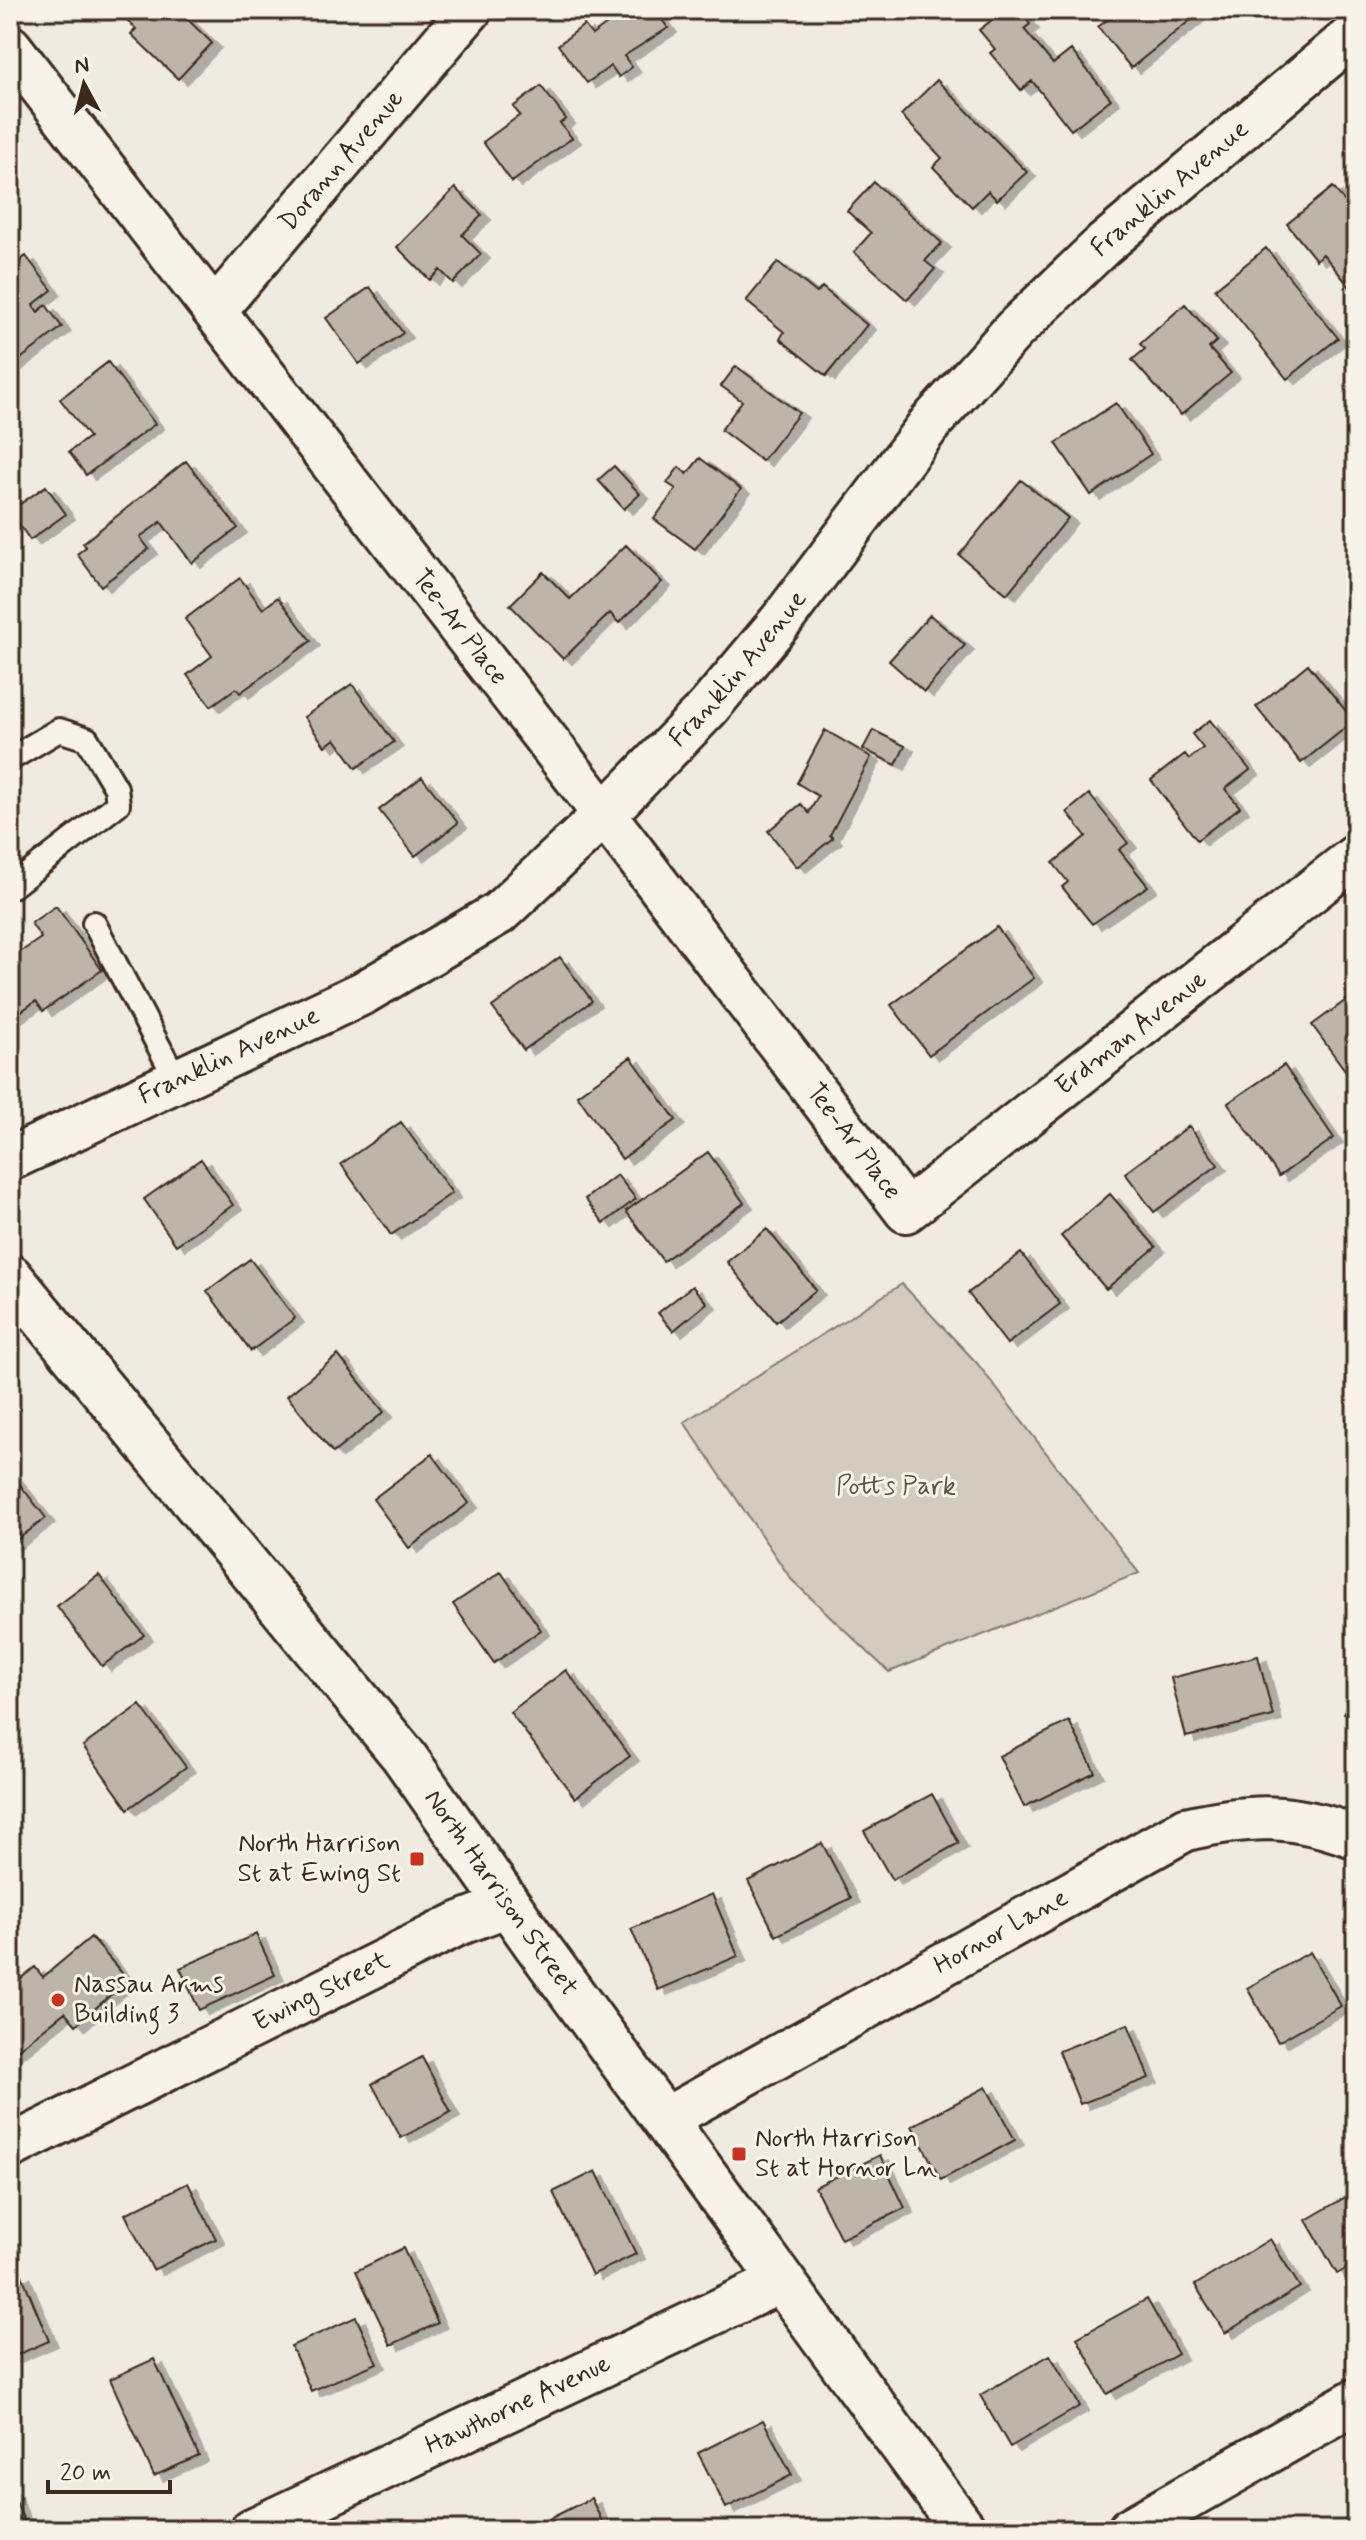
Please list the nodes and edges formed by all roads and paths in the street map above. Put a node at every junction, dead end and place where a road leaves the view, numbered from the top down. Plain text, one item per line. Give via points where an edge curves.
1 (470, 10) edge
2 (1356, 33) edge
3 (10, 47) edge
4 (215, 310) junction
5 (10, 759) edge
6 (604, 815) junction
7 (1355, 858) edge
8 (10, 888) edge
9 (94, 923) dead end
10 (177, 1081) junction
11 (10, 1159) edge
12 (906, 1211) joint
13 (10, 1277) edge
14 (1356, 1837) edge
15 (508, 1905) junction
16 (664, 2120) junction
17 (10, 2147) edge
18 (782, 2281) junction
19 (1356, 2401) edge
20 (252, 2530) edge
21 (964, 2530) edge
22 (1130, 2530) edge

1 - 4 street, Dorann Avenue
2 - 6 street, Franklin Avenue via 1102,246 1014,330 932,421 781,621 708,708
3 - 4 street, Tee-Ar Place
4 - 6 street, Tee-Ar Place
5 - 8 lane via 59,730 87,739 116,788 118,804
6 - 10 street, Franklin Avenue via 499,913 363,993
6 - 12 street, Tee-Ar Place
7 - 12 street, Erdman Avenue
9 - 10 lane
10 - 11 street, Franklin Avenue
13 - 15 street, North Harrison Street via 403,1755
14 - 16 street, Hornor Lane via 1278,1816 1235,1817 1186,1829
15 - 16 street, North Harrison Street
15 - 17 street, Ewing Street via 458,1924
16 - 18 street, North Harrison Street
18 - 20 street, Hawthorne Avenue
18 - 21 street, North Harrison Street
19 - 22 street

